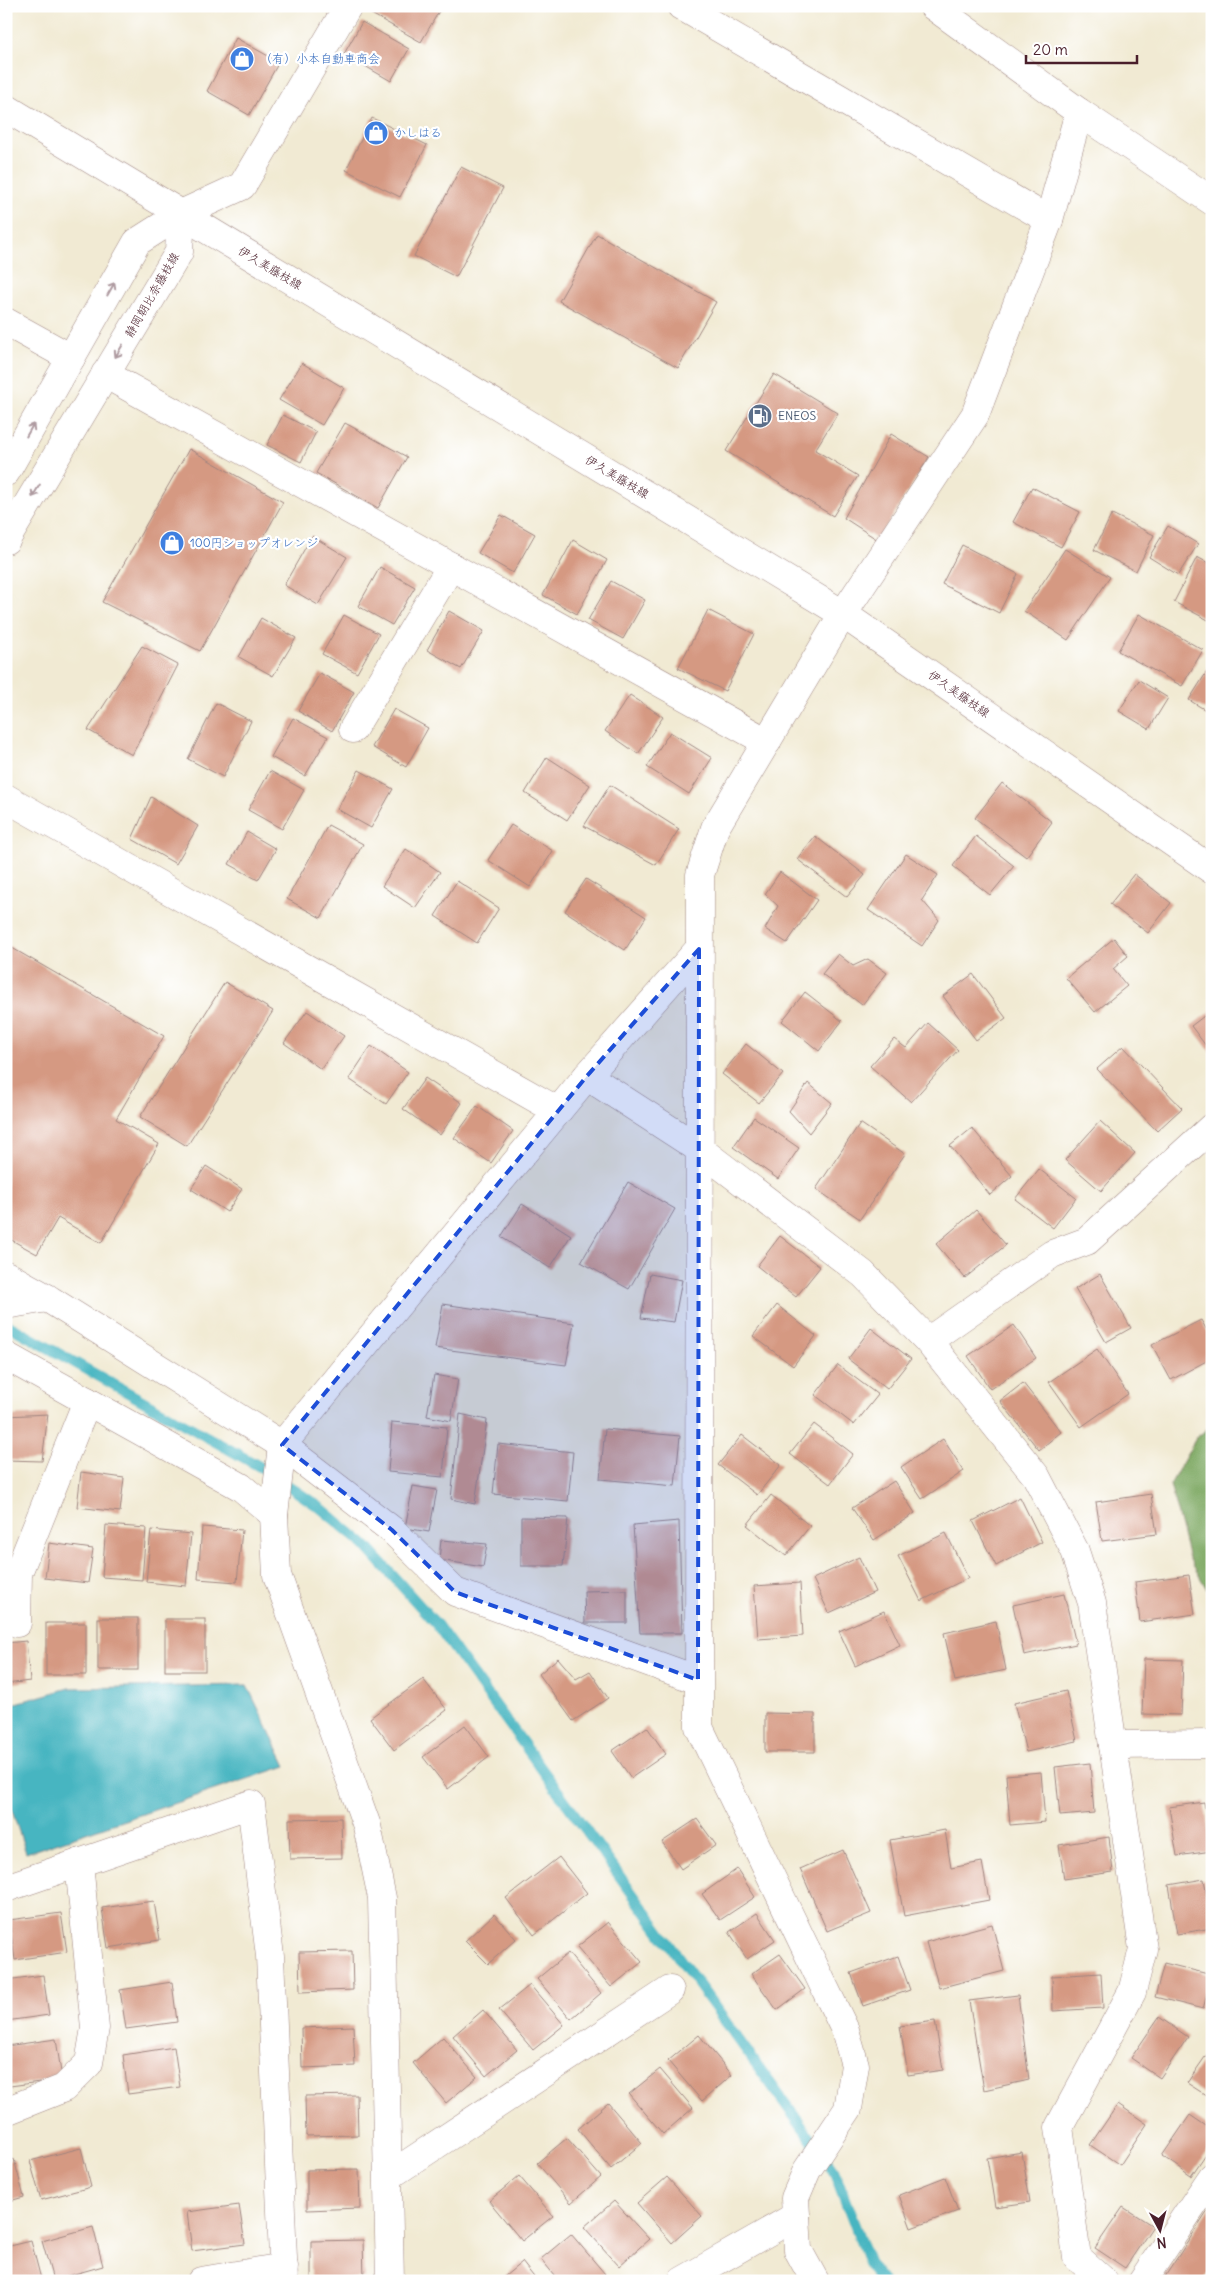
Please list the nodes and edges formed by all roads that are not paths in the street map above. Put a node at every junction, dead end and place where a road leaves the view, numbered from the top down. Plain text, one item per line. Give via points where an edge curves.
1 (348, 6) edge
2 (682, 6) edge
3 (933, 6) edge
4 (6, 108) edge
5 (1079, 112) junction
6 (1212, 201) edge
7 (181, 214) junction
8 (1050, 220) junction
9 (6, 322) edge
10 (71, 358) junction
11 (105, 374) junction
12 (6, 472) edge
13 (6, 540) edge
14 (451, 566) junction
15 (843, 614) junction
16 (353, 729) dead end
17 (767, 742) junction
18 (6, 798) edge
19 (1212, 870) edge
20 (699, 949) junction
21 (586, 1076) junction
22 (558, 1111) junction
23 (1212, 1127) edge
24 (698, 1148) junction
25 (6, 1274) edge
26 (47, 1298) junction
27 (6, 1305) edge
28 (928, 1341) junction
29 (6, 1356) edge
30 (87, 1400) junction
31 (282, 1445) junction
32 (274, 1515) junction
33 (17, 1623) dead end
34 (698, 1680) junction
35 (1212, 1744) edge
36 (1113, 1745) junction
37 (79, 1863) junction
38 (6, 1888) edge
39 (670, 1990) dead end
40 (6, 2111) edge
41 (388, 2176) junction
42 (1212, 2178) edge
43 (796, 2216) junction
44 (284, 2274) edge
45 (202, 2281) edge
46 (390, 2281) edge
47 (682, 2281) edge
48 (815, 2281) edge
49 (1104, 2281) edge
50 (1142, 2281) edge

1 - 7 street via 242,186
2 - 8 street
3 - 5 street
4 - 7 street, 伊久美藤枝線
5 - 6 street
5 - 8 street
10 -> 7 street via 137,242
7 -> 11 street, 静岡朝比奈藤枝線 via 179,252
7 - 15 street, 伊久美藤枝線
8 - 15 street via 975,415
9 - 10 street
12 -> 10 street
11 -> 13 street, 静岡朝比奈藤枝線
11 - 14 street
14 - 16 street
14 - 17 street
15 - 17 street
15 - 19 street, 伊久美藤枝線
17 - 20 street via 715,828 700,875
18 - 22 street
20 - 21 street
20 - 24 street
21 - 22 street
21 - 24 street
22 - 31 street
23 - 28 street via 1087,1241 1052,1254
24 - 28 street via 863,1274
24 - 34 street
25 - 26 street
26 - 27 street
26 - 31 street
28 - 36 street via 1036,1476 1074,1552 1092,1603
29 - 30 street
30 - 32 street via 241,1487
30 - 33 street via 18,1573
31 - 32 street
31 - 34 street via 392,1530 455,1592
32 - 41 street via 277,1575 367,1826 382,1898
34 - 43 street via 699,1727 845,2030 855,2065 848,2109 807,2170 795,2198
35 - 36 street
36 - 49 street via 1143,1949 1132,1992 1059,2127 1077,2257
37 - 38 street
37 - 40 street via 96,2028 88,2063 64,2088
37 - 44 street via 251,1804 270,1956
39 - 41 street
41 - 46 street
42 - 50 street
43 - 47 street
43 - 48 street via 798,2250
44 - 45 street

